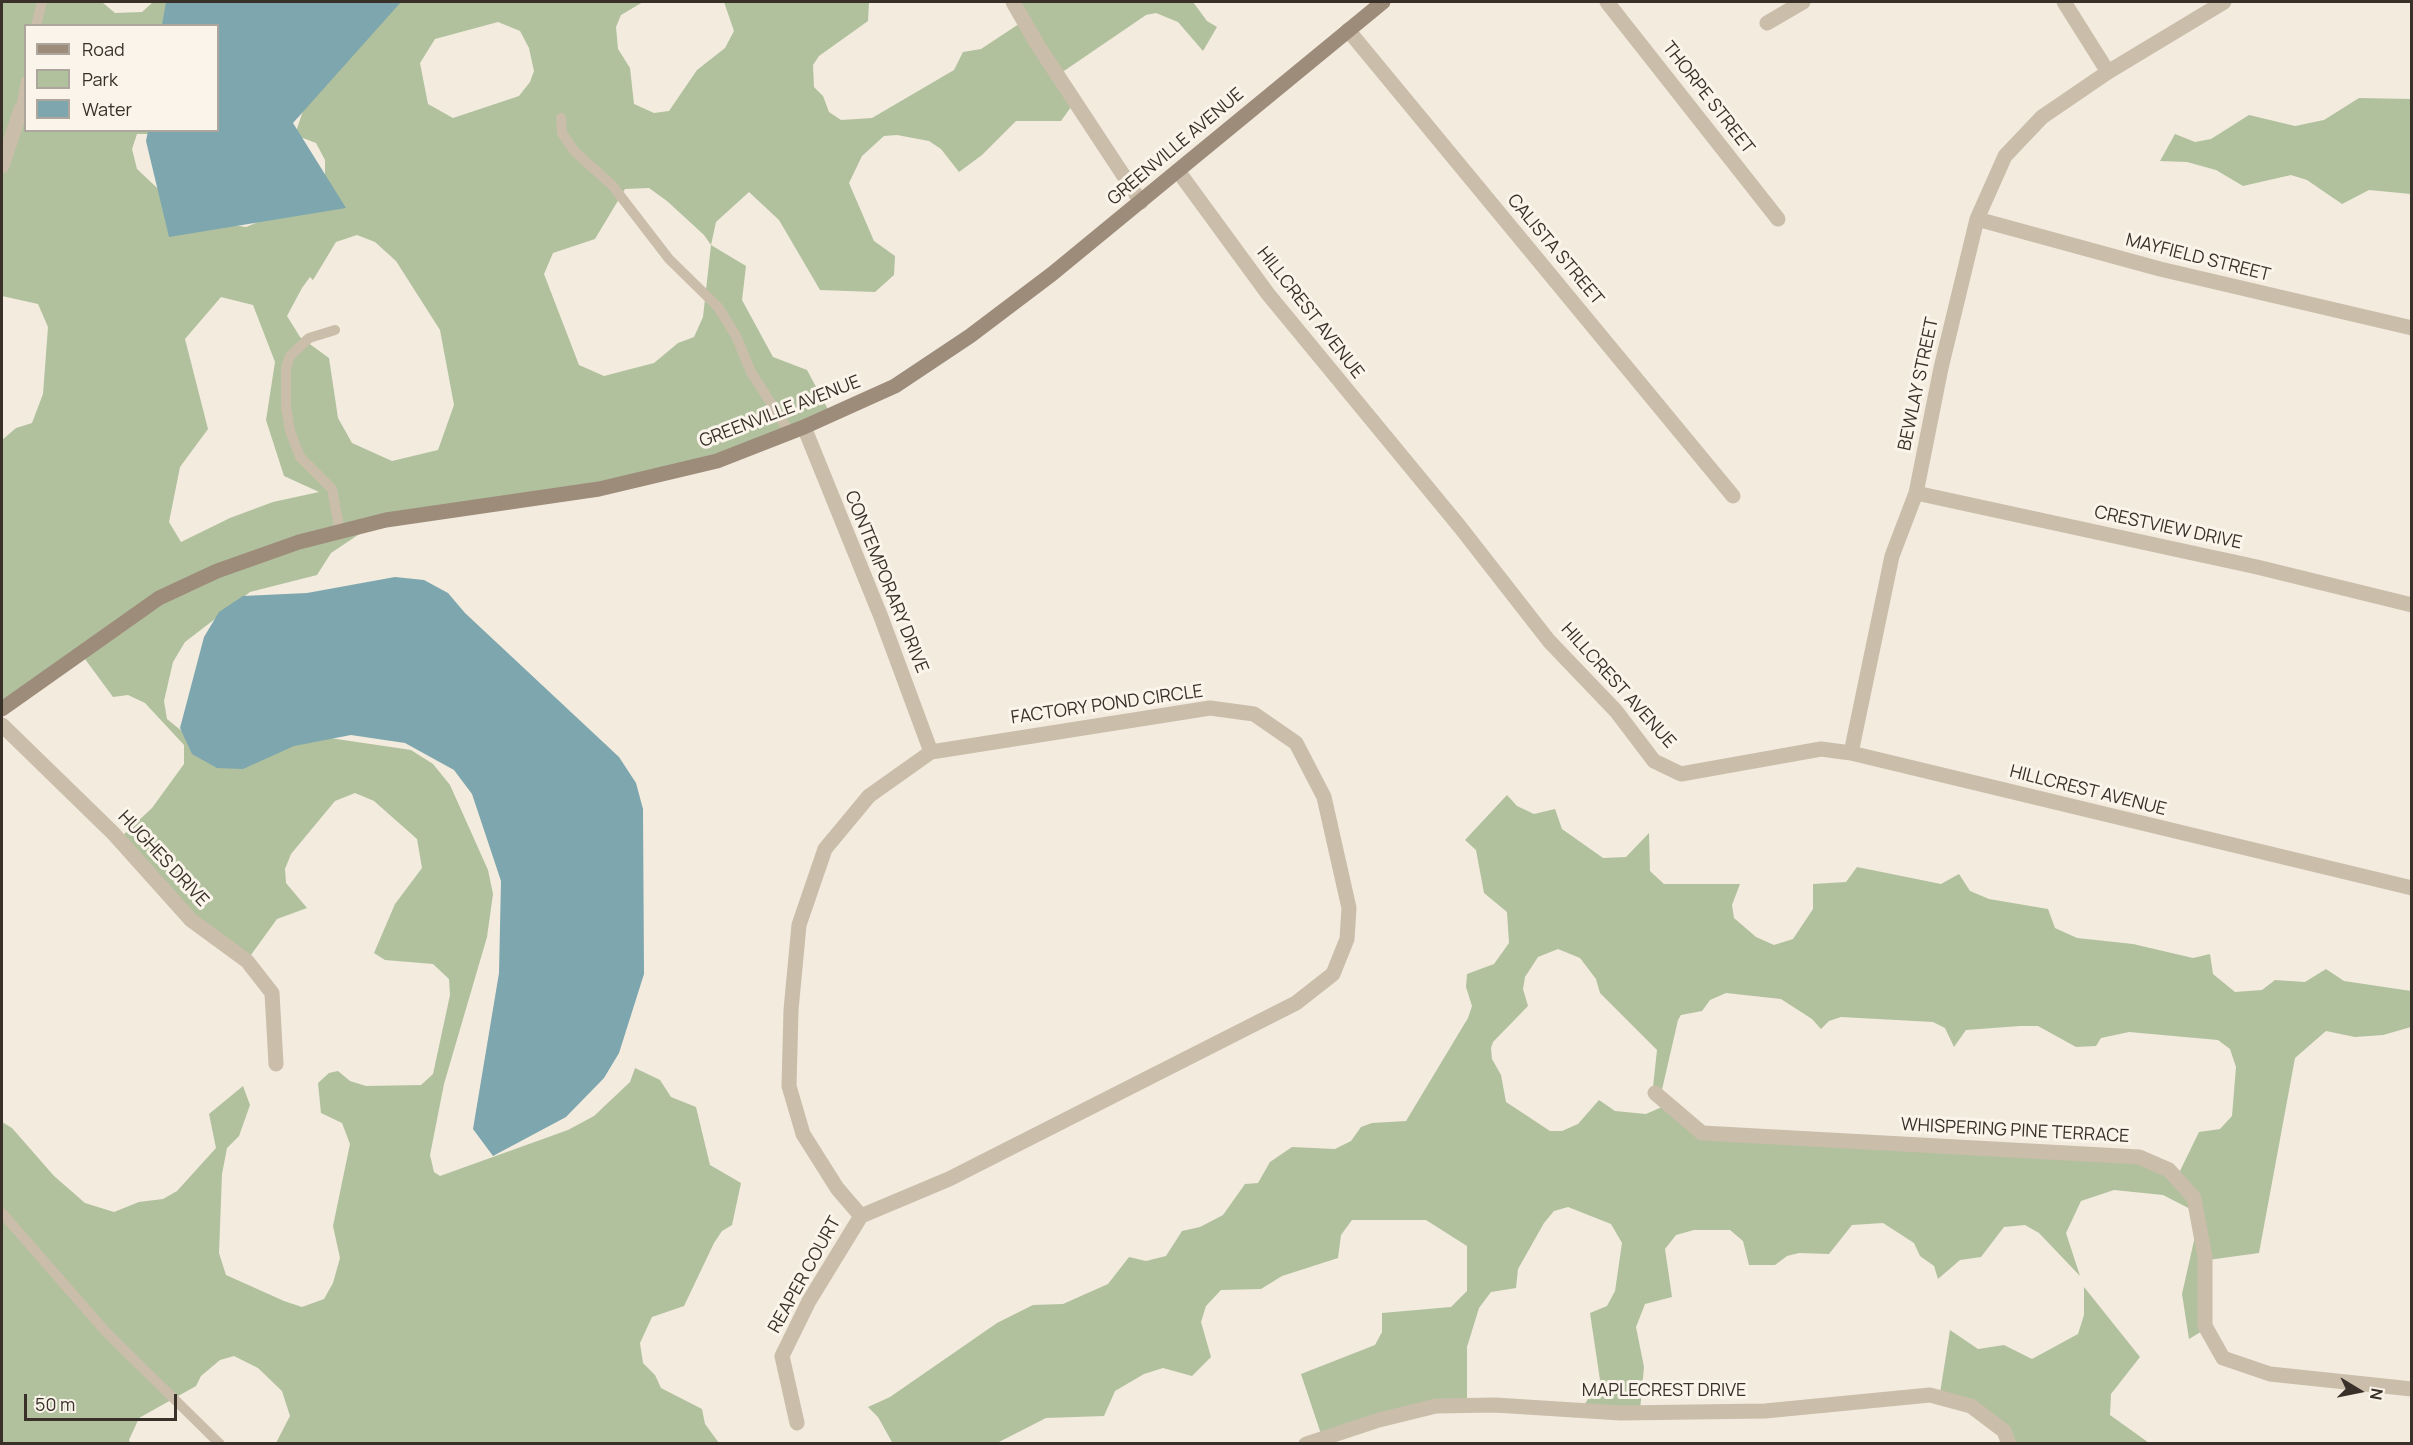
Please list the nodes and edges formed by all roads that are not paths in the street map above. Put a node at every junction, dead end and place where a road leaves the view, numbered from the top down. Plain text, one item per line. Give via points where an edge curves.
1 (42, 2) edge
2 (1013, 2) edge
3 (1383, 2) edge
4 (1607, 2) edge
5 (1803, 2) edge
6 (2064, 2) edge
7 (2224, 2) edge
8 (1767, 23) dead end
9 (36, 24) edge
10 (1348, 30) junction
11 (2108, 72) junction
12 (24, 92) edge
13 (21, 109) joint
14 (561, 118) dead end
15 (2, 161) edge
16 (1178, 171) junction
17 (1141, 202) junction
18 (1778, 219) dead end
19 (1977, 219) junction
20 (2412, 328) edge
21 (335, 330) dead end
22 (797, 430) junction
23 (1916, 493) junction
24 (1733, 496) dead end
25 (340, 532) junction
26 (2412, 605) edge
27 (2, 709) edge
28 (2, 725) edge
29 (931, 752) junction
30 (1851, 753) junction
31 (2412, 888) edge
32 (276, 1064) dead end
33 (1655, 1093) dead end
34 (2, 1213) edge
35 (861, 1216) junction
36 (2412, 1389) edge
37 (797, 1423) dead end
38 (220, 1443) edge
39 (1306, 1443) edge
40 (2009, 1443) edge

1 - 9 lane
2 - 17 street
3 - 10 main road, GREENVILLE AVENUE
4 - 18 street, THORPE STREET
5 - 8 street
6 - 11 street
7 - 11 street, BEWLAY STREET
10 - 16 main road, GREENVILLE AVENUE
10 - 24 street, CALISTA STREET
11 - 19 street, BEWLAY STREET via 2042,117 2005,156
12 - 13 lane
13 - 15 street
14 - 22 lane via 562,133 575,152 612,184 669,259 718,307 751,372
16 - 17 main road, GREENVILLE AVENUE
16 - 30 street, HILLCREST AVENUE via 1268,294 1550,641 1616,711 1654,761 1681,774 1821,749
17 - 22 main road, GREENVILLE AVENUE via 970,336 896,386
19 - 20 street, MAYFIELD STREET via 2149,267
19 - 23 street, BEWLAY STREET
21 - 25 lane via 309,338 290,356 286,368 286,406 300,457 332,489
22 - 25 main road, GREENVILLE AVENUE via 717,461 599,489 386,520
22 - 29 street, CONTEMPORARY DRIVE via 881,617
23 - 26 street, CRESTVIEW DRIVE
23 - 30 street, BEWLAY STREET via 1893,556
25 - 27 main road, GREENVILLE AVENUE via 217,571 159,598
28 - 32 street, HUGHES DRIVE via 113,833 191,920 247,961 272,993
29 - 35 street, FACTORY POND CIRCLE via 869,796 825,849 799,925 789,1086 803,1134 837,1188
29 - 35 street, FACTORY POND CIRCLE via 1210,708 1254,714 1296,743 1324,797 1348,908 1347,939 1333,974 1296,1003 959,1174
30 - 31 street, HILLCREST AVENUE
33 - 36 street, WHISPERING PINE TERRACE via 1702,1133 2139,1157 2169,1170 2194,1198 2205,1257 2205,1326 2223,1358 2270,1374
34 - 38 lane via 106,1332
35 - 37 street, REAPER COURT via 809,1301 782,1356
39 - 40 street, MAPLECREST DRIVE via 1436,1406 1495,1404 1620,1413 1766,1411 1930,1395 1971,1406 2004,1431

